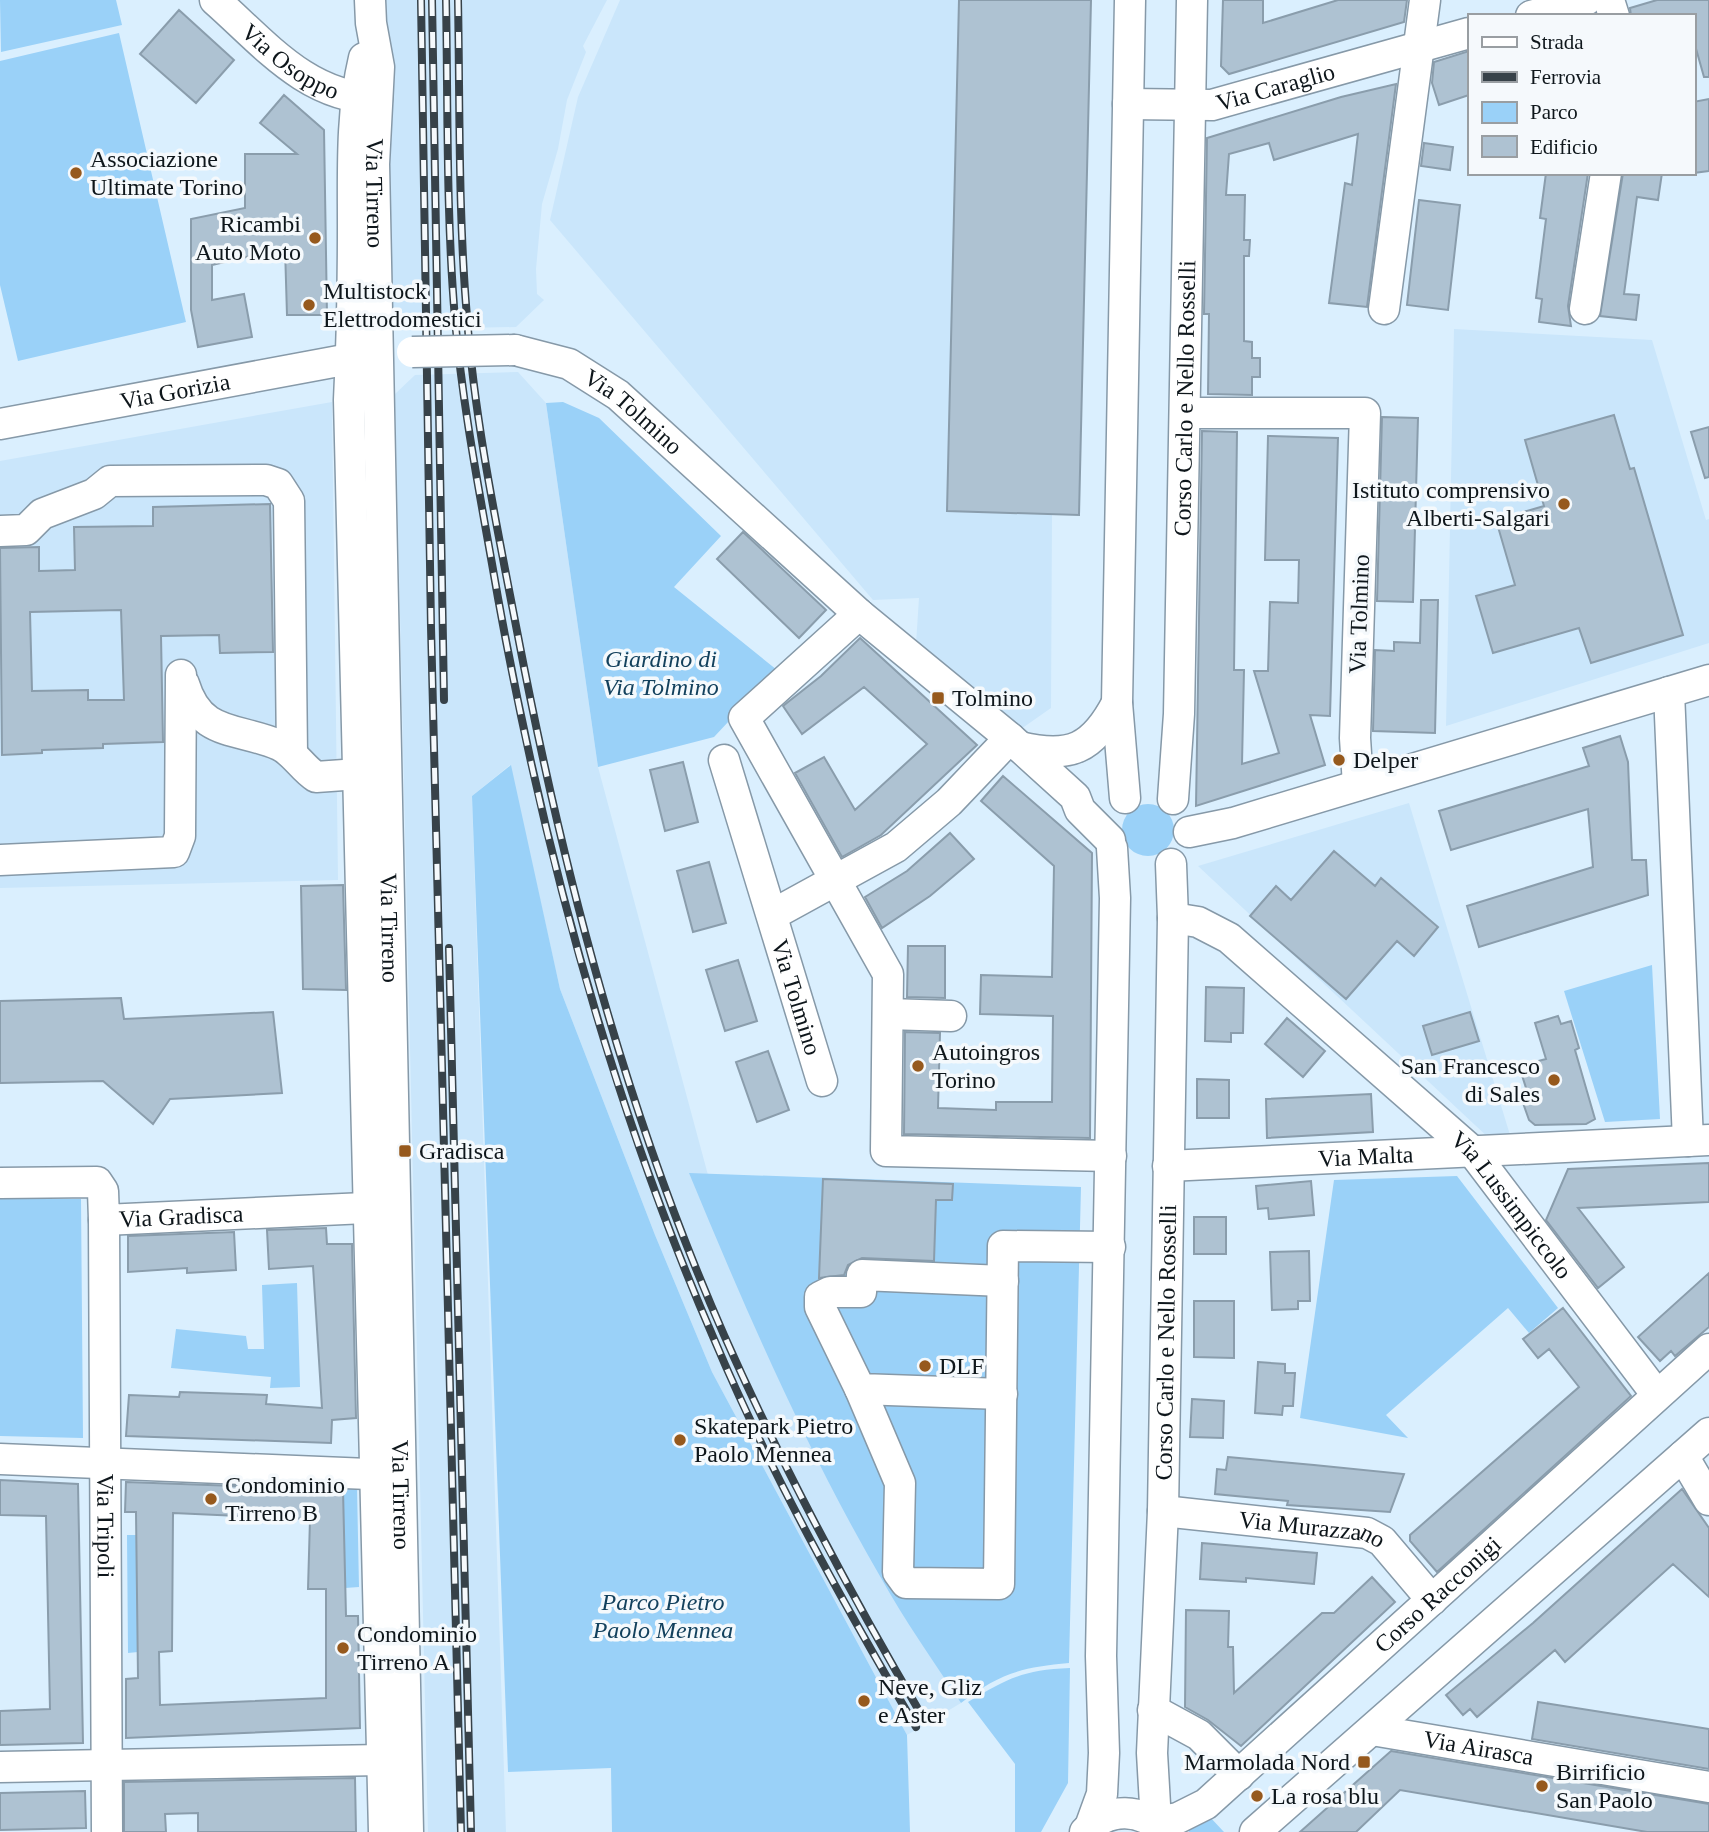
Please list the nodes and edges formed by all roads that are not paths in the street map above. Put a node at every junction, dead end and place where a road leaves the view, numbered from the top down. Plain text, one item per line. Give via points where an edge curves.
1 (215, 0) edge
2 (1130, 0) edge
3 (1192, 0) edge
4 (1425, 0) edge
5 (1586, 0) edge
6 (371, 12) edge
7 (1538, 14) edge
8 (1468, 33) edge
9 (1420, 47) junction
10 (367, 99) junction
11 (1128, 104) junction
12 (1190, 107) junction
13 (1606, 175) edge
14 (1384, 309) dead end
15 (1585, 309) dead end
16 (364, 357) junction
17 (1186, 413) junction
18 (0, 424) edge
19 (0, 531) edge
20 (859, 614) junction
21 (1709, 680) edge
22 (1669, 692) junction
23 (1117, 704) junction
24 (1015, 743) junction
25 (292, 753) junction
26 (724, 760) dead end
27 (358, 774) junction
28 (1358, 785) junction
29 (1075, 797) junction
30 (1173, 799) junction
31 (1123, 800) junction
32 (1189, 832) junction
33 (1111, 844) junction
34 (0, 860) edge
35 (1171, 864) junction
36 (837, 882) junction
37 (772, 915) junction
38 (1173, 918) junction
39 (888, 1014) junction
40 (951, 1016) dead end
41 (822, 1080) dead end
42 (1699, 1141) edge
43 (1472, 1151) junction
44 (1111, 1156) junction
45 (1168, 1166) junction
46 (0, 1184) edge
47 (381, 1207) junction
48 (104, 1220) junction
49 (1110, 1247) junction
50 (1003, 1281) junction
51 (1709, 1349) edge
52 (860, 1389) junction
53 (1002, 1394) junction
54 (1657, 1395) junction
55 (1709, 1433) edge
56 (1683, 1456) junction
57 (0, 1459) edge
58 (106, 1463) junction
59 (388, 1475) junction
60 (1709, 1500) edge
61 (1163, 1511) junction
62 (1432, 1600) junction
63 (1153, 1710) junction
64 (1372, 1730) junction
65 (382, 1760) junction
66 (107, 1764) junction
67 (0, 1767) edge
68 (1239, 1774) junction
69 (1709, 1787) edge
70 (1161, 1827) edge
71 (1087, 1829) edge
72 (1262, 1830) edge
73 (107, 1832) edge
74 (384, 1832) edge
75 (408, 1832) edge

1 - 10 street, Via Osoppo via 305,79 327,91
2 - 11 street
3 - 12 street, Corso Carlo e Nello Rosselli
4 - 9 street
5 - 7 street
6 - 10 street, Via Tirreno
8 - 9 street, Via Caraglio
9 - 12 street, Via Caraglio via 1212,105
9 - 14 street
10 - 16 street, Via Tirreno
11 - 12 street, Via Caraglio
11 - 23 street
12 - 17 street, Corso Carlo e Nello Rosselli
13 - 15 street
16 - 18 street, Via Gorizia
16 - 20 street, Via Tolmino, bridge via 515,350 569,364 618,395
16 - 27 street, Via Tirreno via 349,400
16 - 47 street, Via Tirreno
17 - 28 street, Via Tolmino via 1365,412 1355,738
17 - 30 street, Corso Carlo e Nello Rosselli
19 - 25 street via 26,530 42,514 94,494 110,481 266,480 278,484 289,501
20 - 24 street, Via Tolmino
20 - 36 street via 744,718
21 - 22 street
22 - 28 street
22 - 42 street, Via Malta
23 - 24 street via 1105,726 1078,747 1048,754
23 - 31 street
24 - 29 street, Via Tolmino
24 - 36 street, Via Tolmino via 896,848
25 - 27 street via 316,777
25 - 34 street via 203,718 189,701 180,665 180,836 174,852
26 - 37 street, Via Tolmino
27 - 47 street, Via Tirreno
28 - 32 street
29 - 31 street
29 - 33 street, Via Tolmino via 1080,810
30 - 31 street via 1149,790
30 - 32 street via 1185,813
31 - 33 street via 1109,822
32 - 35 street via 1184,850
33 - 35 street via 1123,861 1141,870
33 - 44 street via 1115,898
35 - 38 street, Corso Carlo e Nello Rosselli
36 - 37 street, Via Tolmino
36 - 39 street via 888,974
37 - 41 street, Via Tolmino
38 - 43 street, Via Lussimpiccolo via 1198,922 1229,937
38 - 45 street, Corso Carlo e Nello Rosselli
39 - 40 street
39 - 44 street via 886,1151
42 - 43 street, Via Malta
43 - 45 street, Via Malta
43 - 54 street, Via Lussimpiccolo
44 - 49 street
45 - 61 street, Corso Carlo e Nello Rosselli
46 - 48 street, Via Gradisca via 97,1182 103,1191
47 - 48 street, Via Gradisca
47 - 59 street, Via Tirreno
48 - 58 street, Via Tripoli
49 - 50 street via 1003,1246
49 - 71 street via 1101,1656 1104,1753 1102,1794
50 - 52 street via 862,1275 861,1292 830,1292 821,1297 820,1307
50 - 53 street
51 - 54 street, Corso Racconigi
52 - 53 street
52 - 53 street via 900,1483 898,1573 906,1583 999,1584
54 - 62 street, Corso Racconigi
55 - 56 street
56 - 60 street
56 - 64 street
57 - 58 street
58 - 59 street
58 - 66 street, Via Tripoli
59 - 65 street, Via Tirreno
59 - 75 street, Via Tirreno
61 - 62 street, Via Murazzano via 1367,1533 1382,1541
61 - 63 street, Corso Carlo e Nello Rosselli
62 - 68 street, Corso Racconigi
63 - 68 street via 1199,1735
63 - 70 street, Corso Carlo e Nello Rosselli via 1152,1793
64 - 69 street, Via Airasca
64 - 72 street
65 - 66 street
65 - 74 street, Via Tirreno
66 - 67 street
66 - 73 street, Via Tripoli
68 - 70 street, Corso Racconigi via 1193,1812
70 - 71 street via 1125,1812 1102,1817

